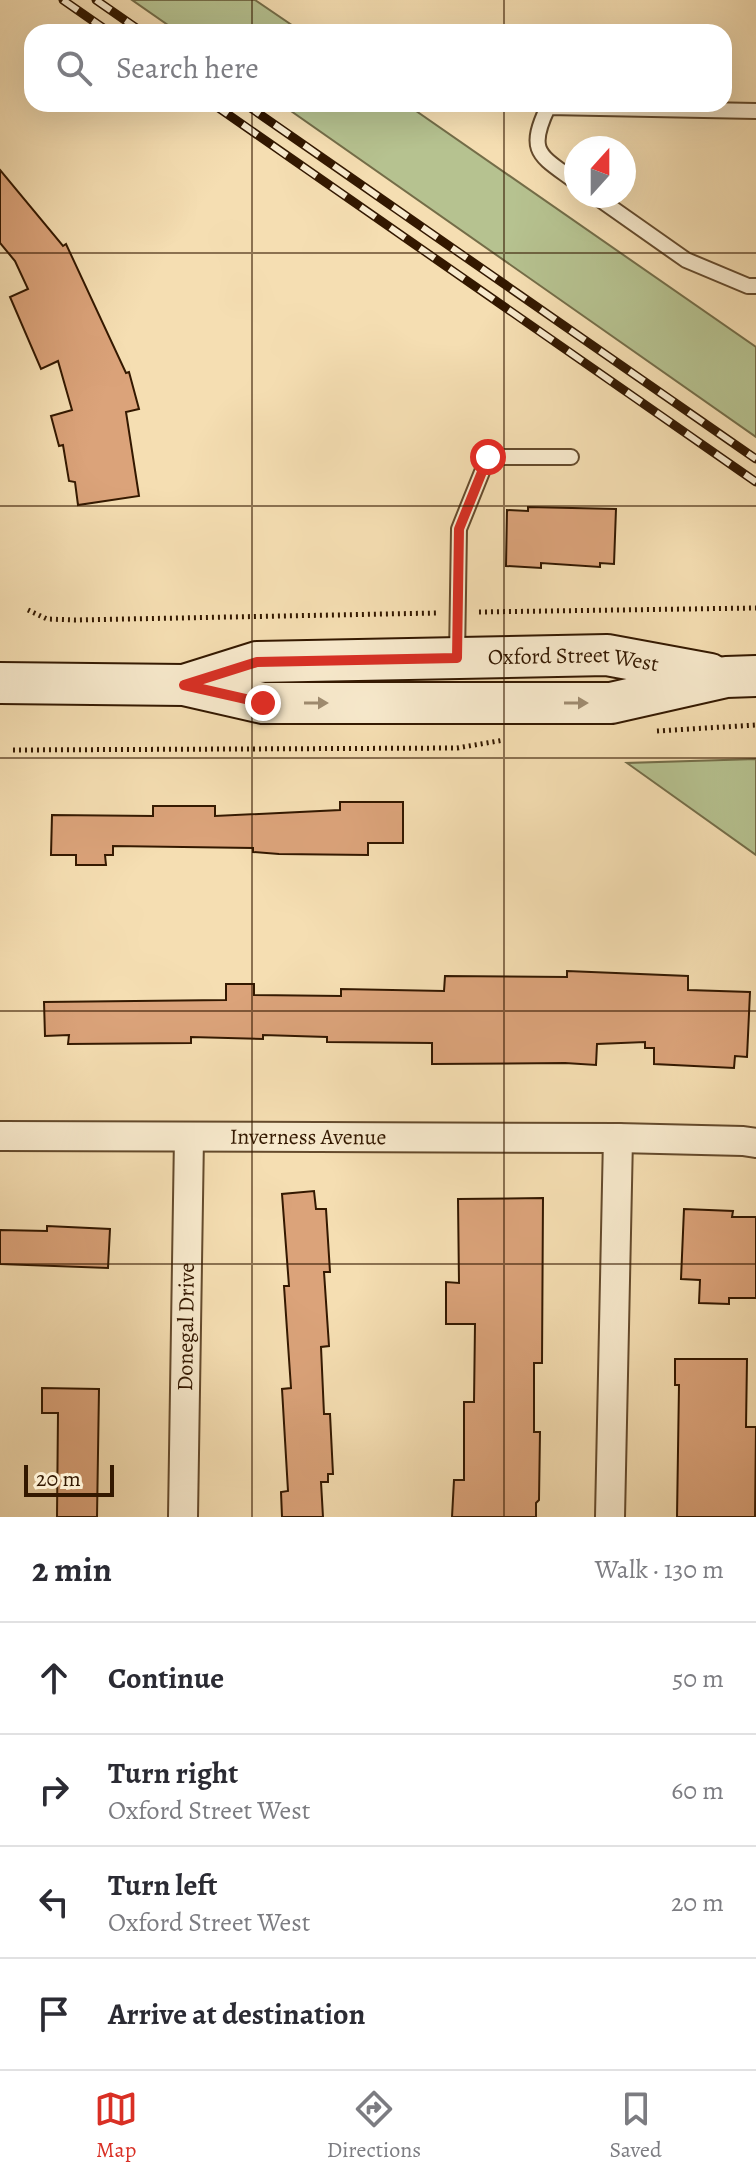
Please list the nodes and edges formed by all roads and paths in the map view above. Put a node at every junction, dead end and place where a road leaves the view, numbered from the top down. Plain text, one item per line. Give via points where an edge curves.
1 (732, 111) edge
2 (756, 111) edge
3 (546, 112) edge
4 (564, 173) edge
5 (612, 208) edge
6 (756, 286) edge
7 (571, 457) dead end
8 (756, 608) edge
9 (28, 610) dead end
10 (458, 613) junction
11 (457, 658) junction
12 (741, 677) edge
13 (0, 683) edge
14 (184, 685) junction
15 (756, 725) edge
16 (648, 731) dead end
17 (508, 739) dead end
18 (13, 750) dead end
19 (0, 1136) edge
20 (189, 1137) junction
21 (618, 1138) junction
22 (756, 1143) edge
23 (183, 1517) edge
24 (610, 1517) edge

1 - 2 lane
3 - 4 lane via 535,134 541,156
5 - 6 lane via 686,260
7 - 10 lane via 488,457 459,529
8 - 10 path
9 - 10 path via 47,619 75,620
10 - 11 lane
11 - 12 main road, Oxford Street West via 607,655
11 - 14 main road, Oxford Street West via 257,662
14 -> 12 main road, Oxford Street West via 263,703 611,703
13 - 14 main road, Oxford Street West
15 - 16 path
17 - 18 path via 457,748
19 - 20 street, Inverness Avenue
20 - 21 street, Inverness Avenue
20 - 23 street, Donegal Drive
21 - 22 street, Inverness Avenue
21 - 24 street

